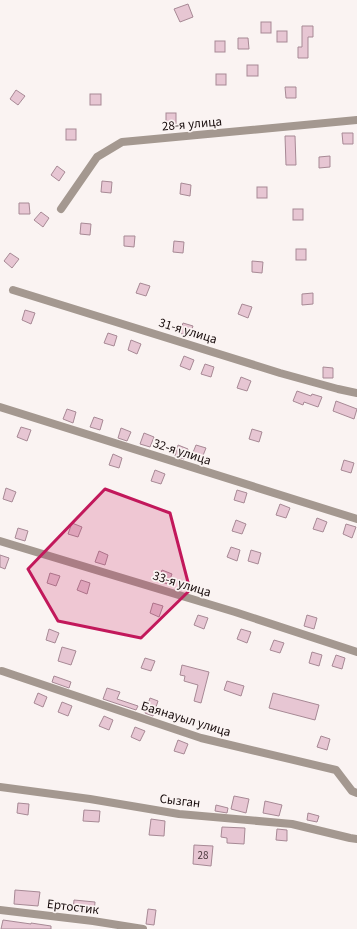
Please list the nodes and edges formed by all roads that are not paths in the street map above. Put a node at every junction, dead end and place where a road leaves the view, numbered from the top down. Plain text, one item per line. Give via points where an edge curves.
1 (357, 120) edge
2 (61, 209) dead end
3 (13, 290) dead end
4 (357, 393) edge
5 (0, 407) edge
6 (357, 519) edge
7 (0, 541) edge
8 (357, 652) edge
9 (2, 671) dead end
10 (0, 787) edge
11 (357, 793) edge
12 (357, 839) edge
13 (0, 910) edge
14 (143, 929) edge

1 - 2 street, 28-я улица via 122,142 97,156
3 - 4 street, 31-я улица via 280,373
5 - 6 street, 32-я улица
7 - 8 street, 33-я улица
9 - 11 street, Баянауыл улица via 200,738 336,770 352,791
10 - 12 street, Сызган via 179,814 292,824
13 - 14 street, Ертостик

